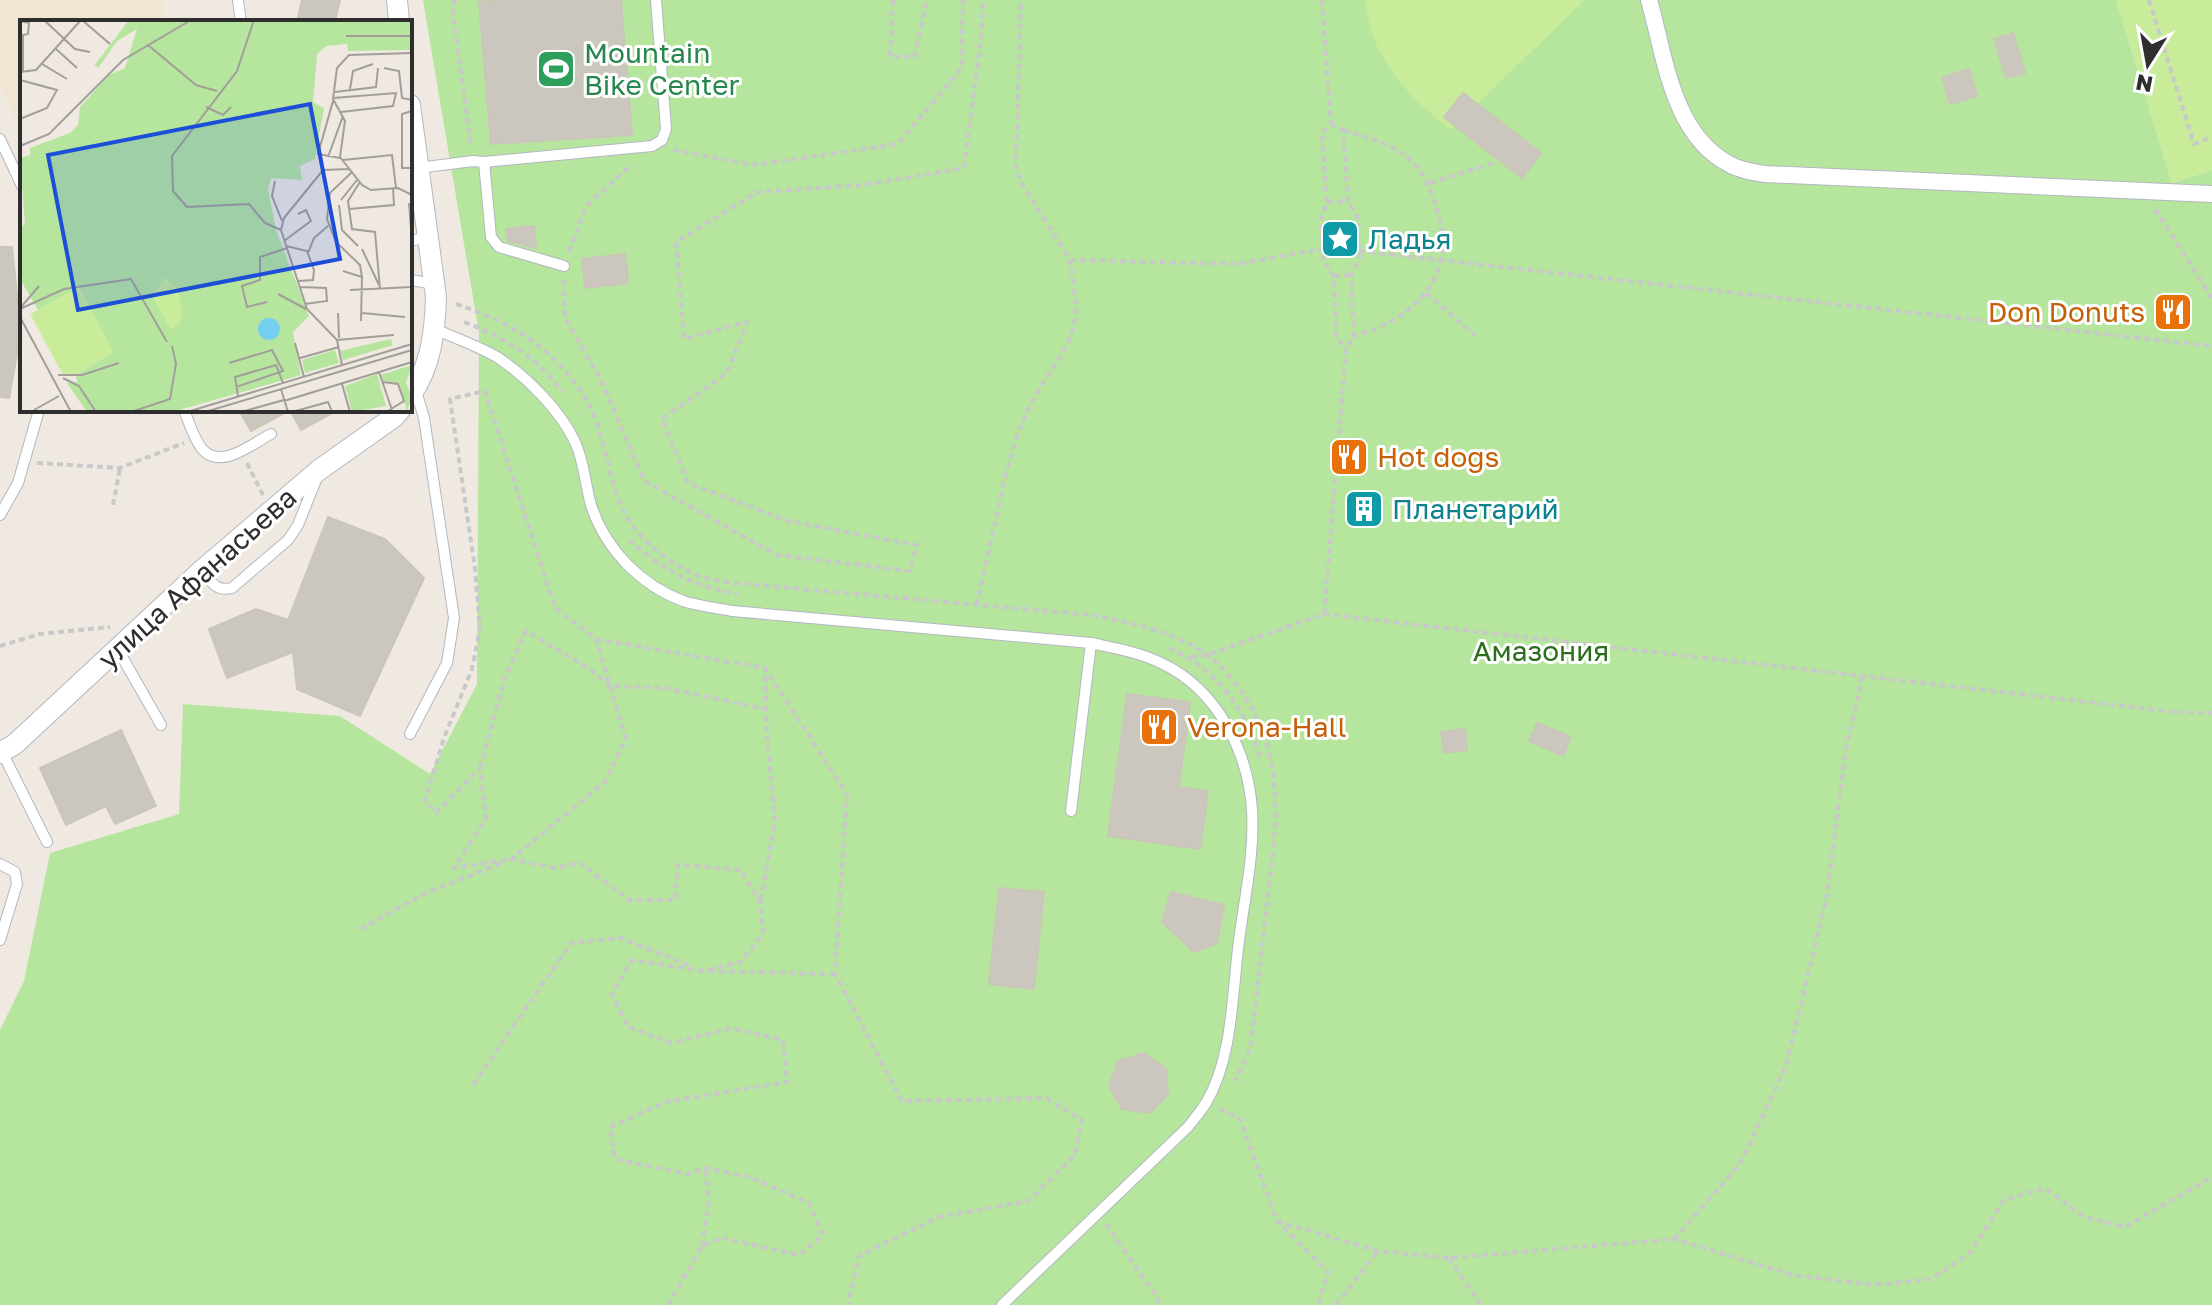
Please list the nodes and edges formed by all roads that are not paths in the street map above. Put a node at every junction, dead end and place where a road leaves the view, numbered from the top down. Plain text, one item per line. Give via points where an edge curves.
1 (238, 0) edge
2 (397, 0) edge
3 (656, 0) edge
4 (1649, 0) edge
5 (241, 20) edge
6 (399, 20) edge
7 (412, 121) edge
8 (1, 143) edge
9 (479, 161) junction
10 (418, 168) junction
11 (20, 182) edge
12 (415, 190) edge
13 (2212, 194) edge
14 (419, 239) edge
15 (564, 266) road end
16 (412, 280) edge
17 (436, 284) junction
18 (436, 320) junction
19 (413, 392) edge
20 (38, 412) edge
21 (185, 412) edge
22 (398, 412) edge
23 (271, 434) dead end
24 (319, 470) junction
25 (0, 515) edge
26 (202, 570) junction
27 (1091, 643) junction
28 (117, 648) junction
29 (161, 725) dead end
30 (410, 734) dead end
31 (1, 752) edge
32 (1071, 811) dead end
33 (47, 842) dead end
34 (0, 864) edge
35 (0, 940) edge
36 (1002, 1305) edge

1 - 5 lane
2 - 6 street
3 - 9 lane via 666,129 662,140 652,146
4 - 13 street via 1678,105 1695,137 1731,166 1765,174
7 - 10 street
8 - 11 lane
9 - 10 lane
9 - 15 lane via 491,237 499,247
10 - 12 street
12 - 14 street
14 - 17 street
16 - 17 lane
17 - 18 street
18 - 19 street via 425,368
18 - 27 lane via 519,374 554,410 575,442 601,532 653,587 686,602 732,611
19 - 30 lane via 424,418 454,618 447,663
20 - 25 lane via 18,483
21 - 23 lane via 203,450 211,455 229,457
22 - 24 street, улица Афанасьева
24 - 26 street, улица Афанасьева
24 - 26 lane via 288,540 232,588 215,587
26 - 28 street, улица Афанасьева
27 - 32 lane
27 - 36 lane via 1162,663 1196,687 1228,724 1248,772 1249,860 1230,1012 1221,1068 1207,1102 1188,1127
28 - 29 lane
28 - 31 street, улица Афанасьева
31 - 33 lane
34 - 35 lane via 15,872 17,884

